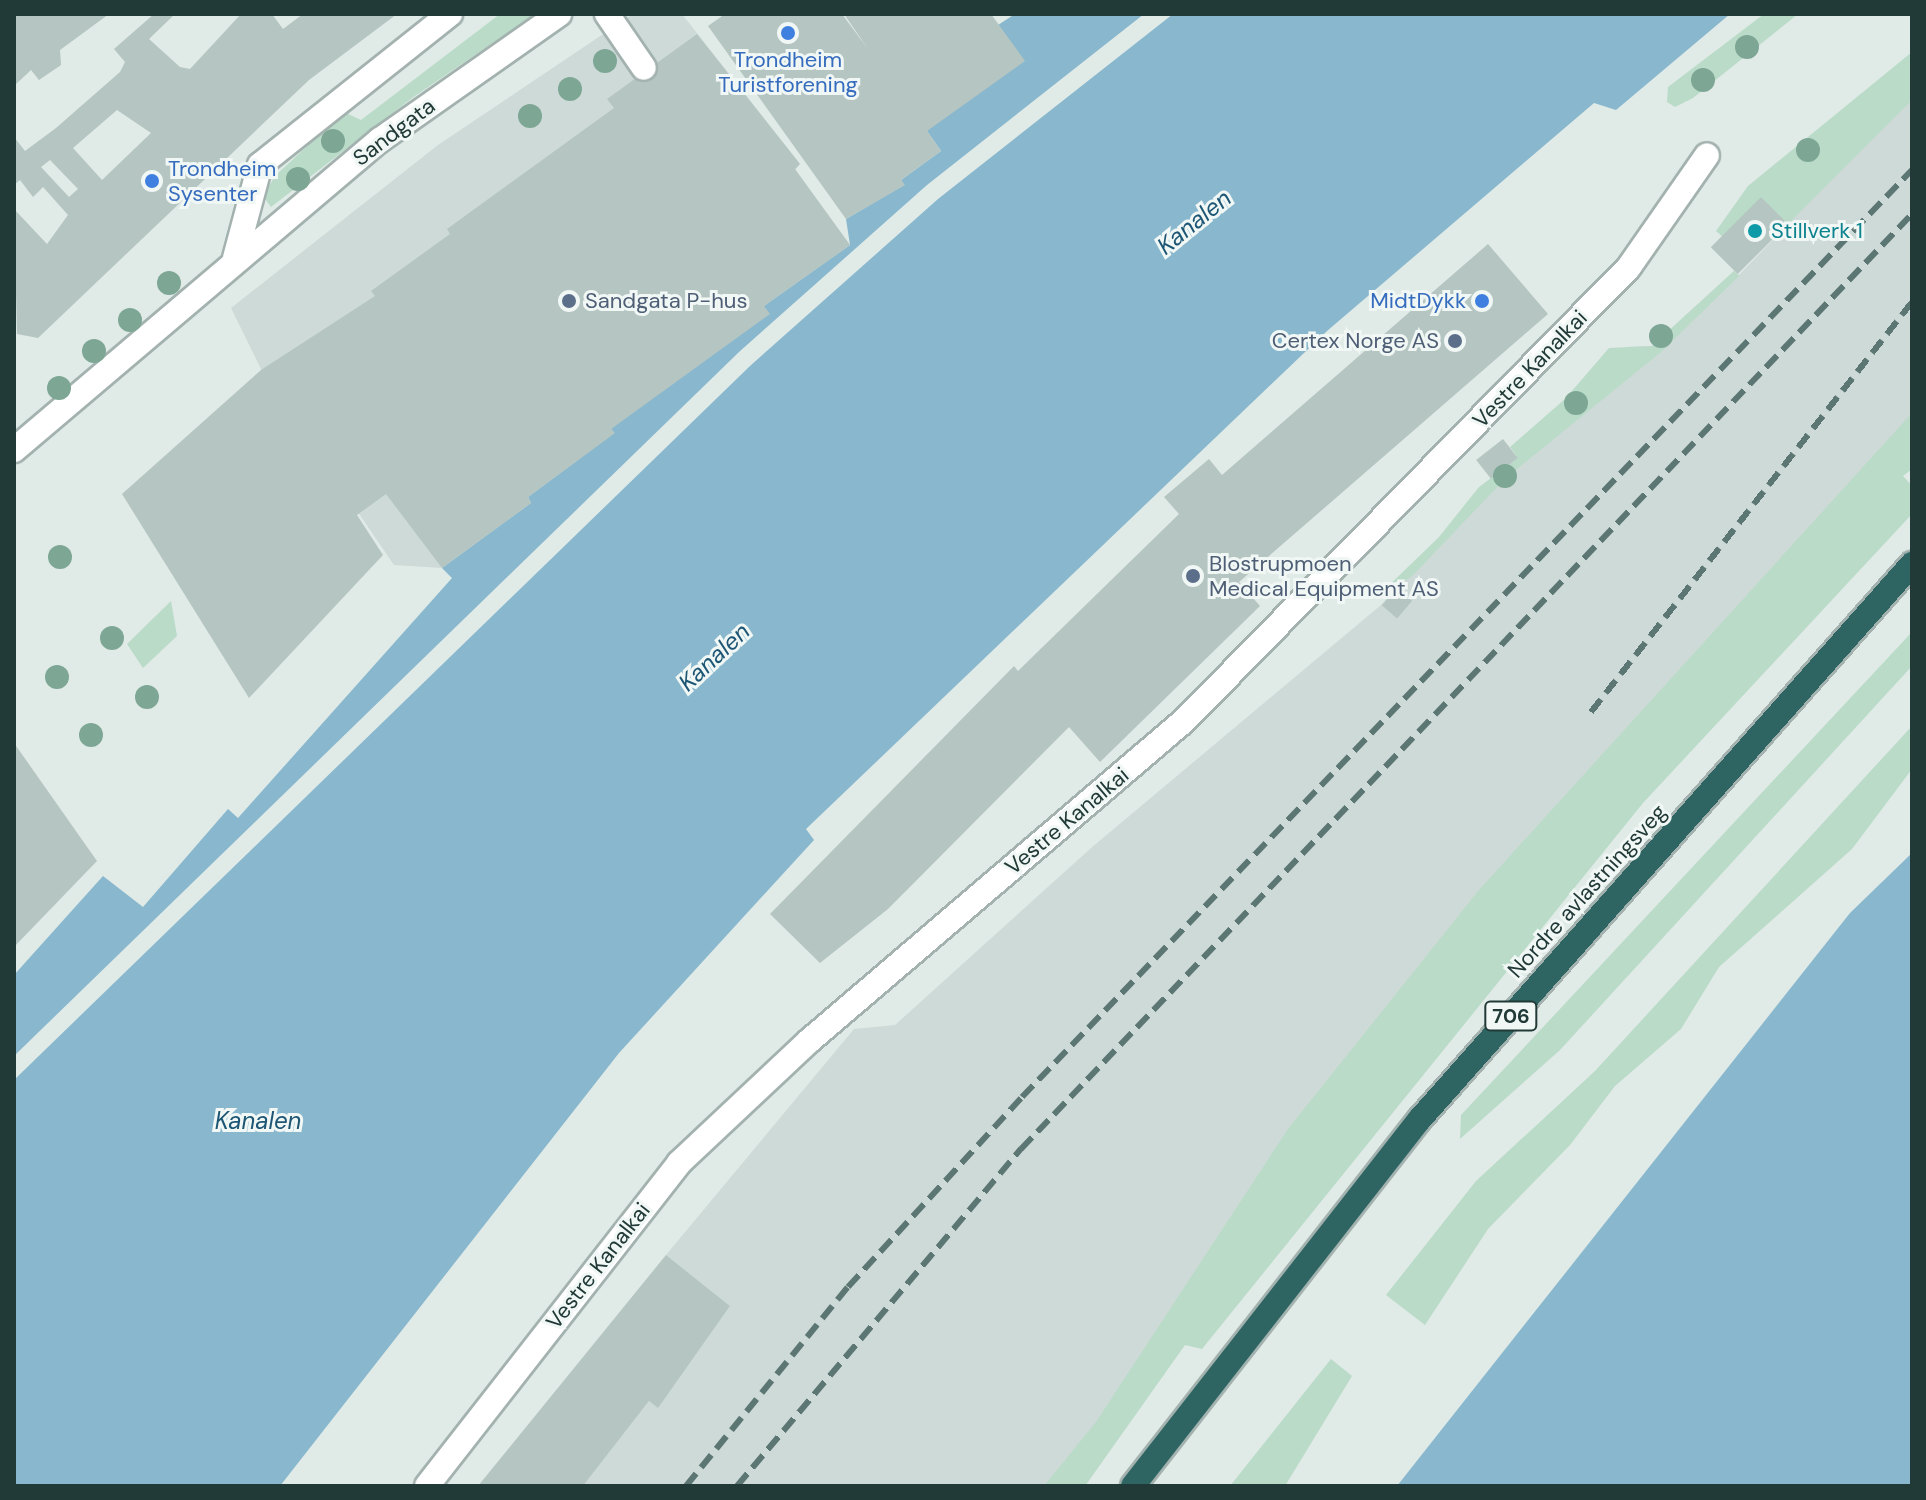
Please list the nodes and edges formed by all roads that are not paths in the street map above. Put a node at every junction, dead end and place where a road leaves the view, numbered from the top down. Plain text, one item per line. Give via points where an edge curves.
1 (450, 14) edge
2 (559, 14) edge
3 (607, 14) edge
4 (644, 68) dead end
5 (1707, 155) dead end
6 (235, 258) junction
7 (14, 450) edge
8 (1912, 564) edge
9 (427, 1486) edge
10 (1133, 1486) edge

1 - 6 street via 260,165
2 - 6 street, Sandgata via 380,140
3 - 4 street
5 - 9 street, Vestre Kanalkai via 1629,267 1183,722 809,1041 679,1163
6 - 7 street, Sandgata
8 - 10 highway, Nordre avlastningsveg / 706 via 1420,1119

